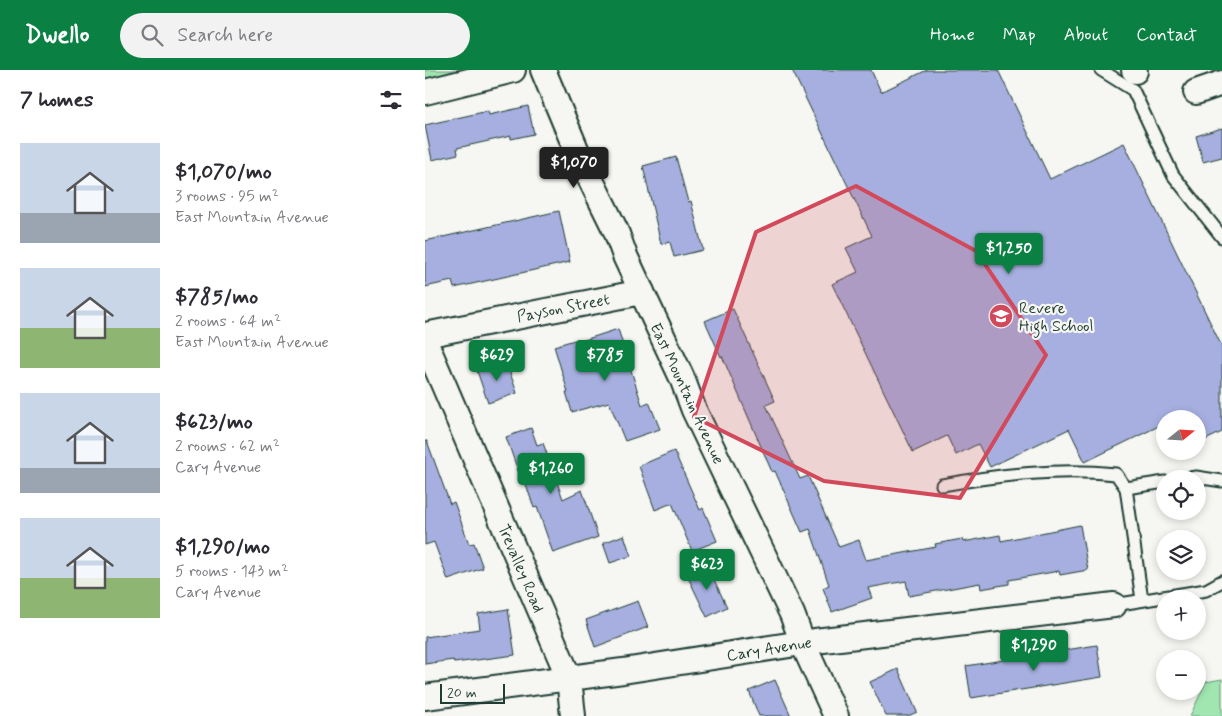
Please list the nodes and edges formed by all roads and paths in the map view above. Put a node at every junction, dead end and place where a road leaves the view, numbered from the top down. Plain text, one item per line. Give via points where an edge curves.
1 (513, 70) edge
2 (543, 70) edge
3 (1101, 70) edge
4 (1222, 84) edge
5 (425, 92) edge
6 (1196, 92) dead end
7 (1222, 237) edge
8 (642, 292) junction
9 (425, 335) edge
10 (425, 340) edge
11 (1206, 478) edge
12 (1222, 480) edge
13 (1156, 483) edge
14 (942, 485) dead end
15 (1126, 488) junction
16 (1222, 581) edge
17 (1142, 600) junction
18 (1114, 605) joint
19 (803, 643) junction
20 (569, 678) junction
21 (425, 696) edge
22 (573, 716) edge
23 (836, 716) edge

1 - 5 street
2 - 8 street, East Mountain Avenue
3 - 7 lane via 1133,90 1173,175
4 - 6 street
8 - 9 street, Payson Street
8 - 19 street, East Mountain Avenue
10 - 20 street, Trevalley Road
11 - 12 lane
13 - 15 lane
14 - 15 lane via 983,477 1095,472 1116,474
15 - 17 lane
16 - 17 lane via 1206,590
17 - 18 lane
18 - 19 street, Cary Avenue
19 - 20 street, Cary Avenue
19 - 23 street, East Mountain Avenue
20 - 21 street, Cary Avenue
20 - 22 street, Trevalley Road

